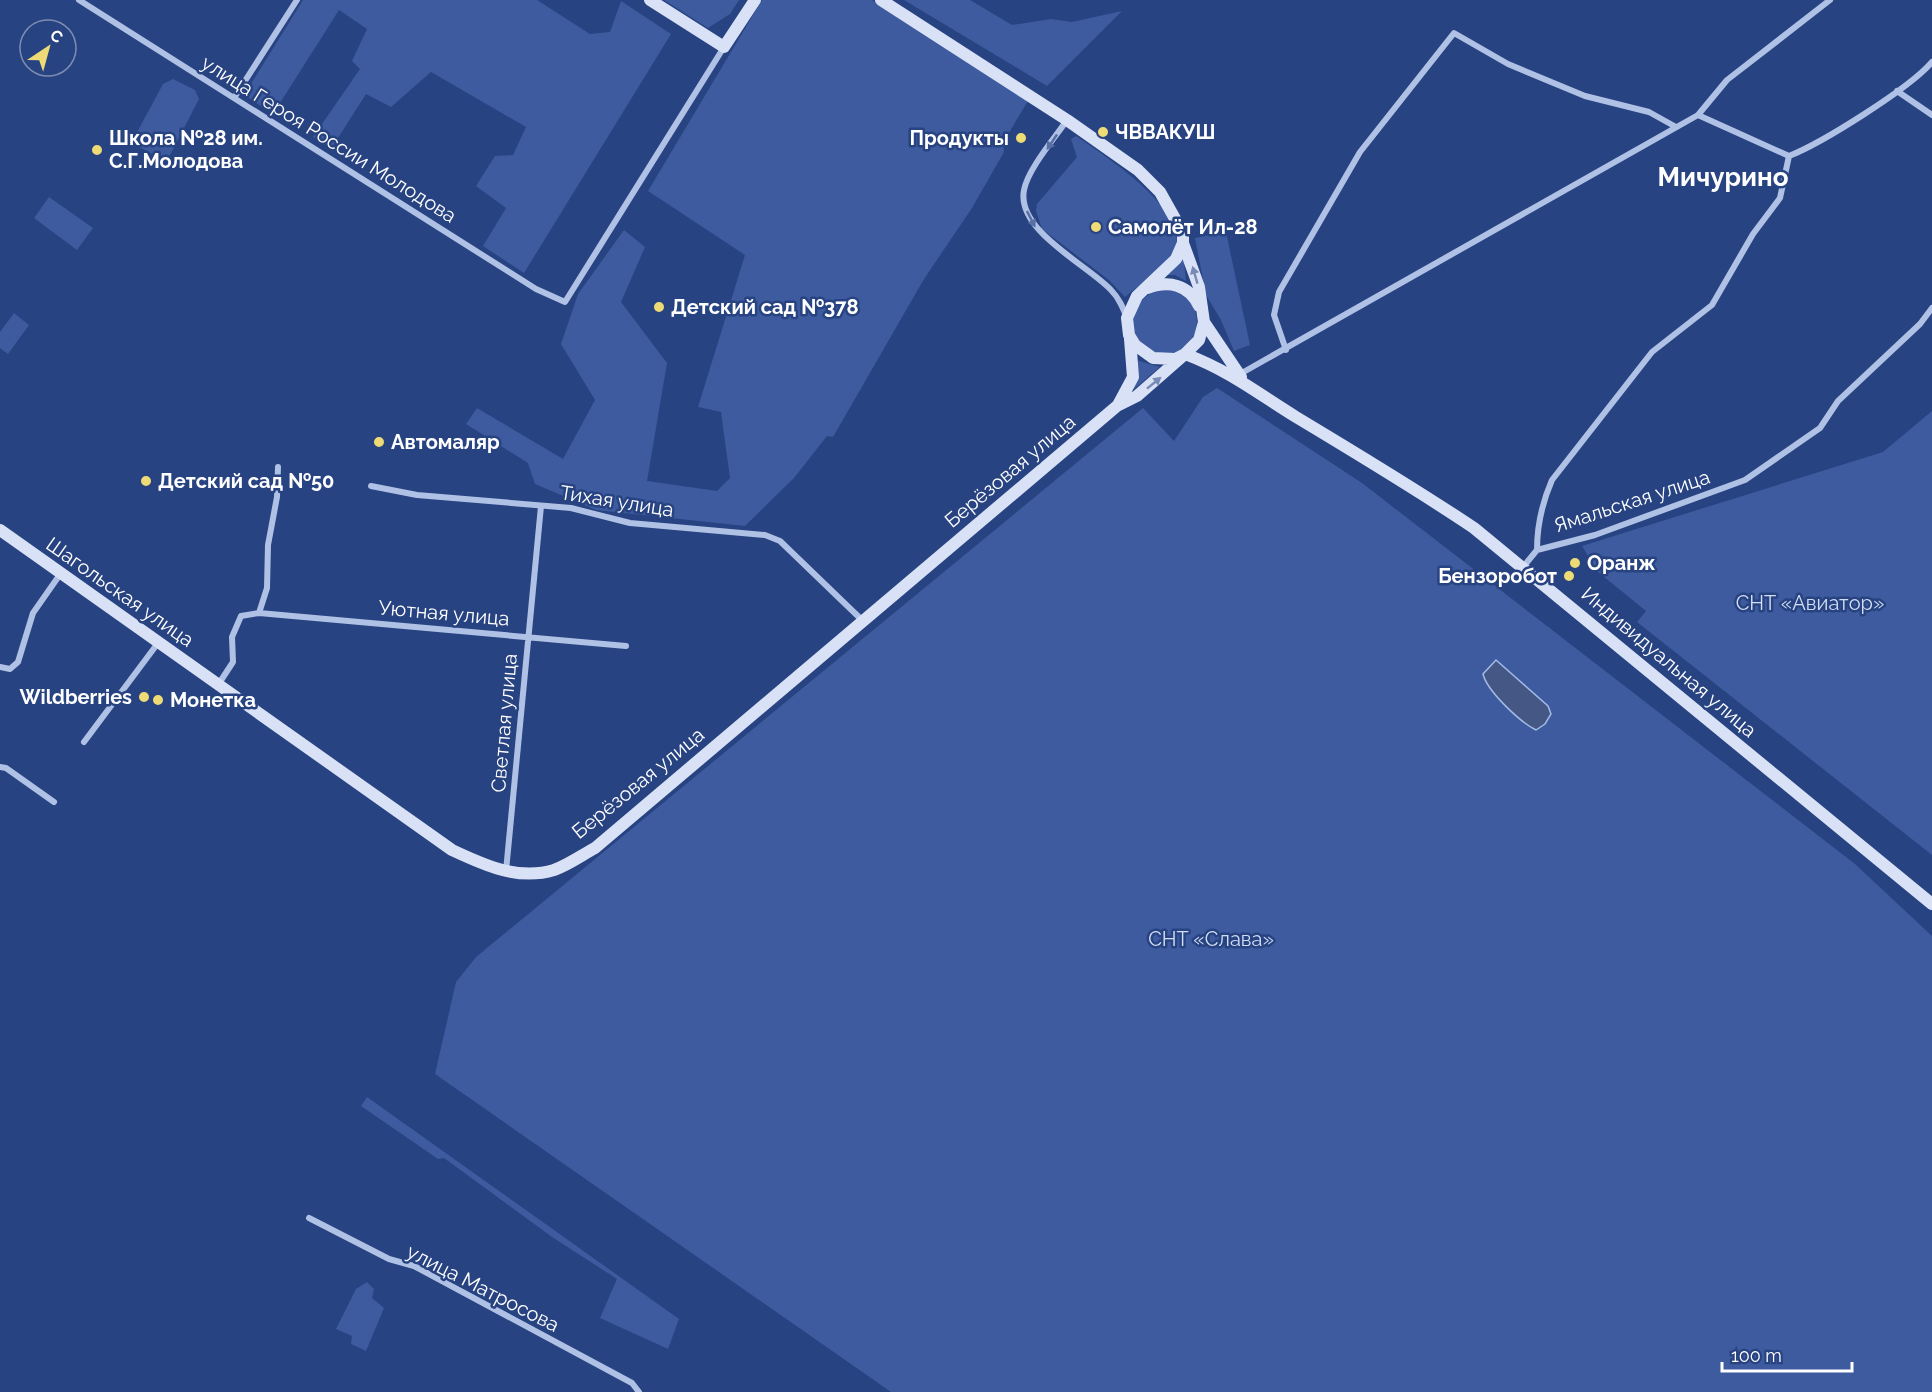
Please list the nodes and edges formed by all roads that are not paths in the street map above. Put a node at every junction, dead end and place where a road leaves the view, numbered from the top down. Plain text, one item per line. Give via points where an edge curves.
1 (79, 0) edge
2 (297, 0) edge
3 (650, 0) edge
4 (755, 0) edge
5 (881, 0) edge
6 (1830, 0) edge
7 (724, 47) junction
8 (1932, 62) edge
9 (1897, 91) junction
10 (234, 98) junction
11 (1698, 115) junction
12 (1932, 115) edge
13 (1066, 120) junction
14 (1676, 127) junction
15 (1789, 156) junction
16 (1183, 243) junction
17 (1147, 288) junction
18 (1932, 308) edge
19 (1203, 315) junction
20 (1127, 318) junction
21 (1129, 335) junction
22 (1286, 350) junction
23 (1185, 354) junction
24 (1239, 375) junction
25 (1250, 387) junction
26 (1118, 406) junction
27 (278, 467) dead end
28 (371, 486) dead end
29 (542, 506) junction
30 (0, 530) edge
31 (1537, 550) junction
32 (1523, 567) junction
33 (61, 573) junction
34 (259, 613) junction
35 (863, 621) junction
36 (528, 636) junction
37 (159, 643) junction
38 (626, 646) dead end
39 (0, 667) edge
40 (218, 685) junction
41 (84, 742) dead end
42 (0, 767) edge
43 (54, 802) dead end
44 (506, 872) junction
45 (1932, 904) edge
46 (309, 1218) dead end
47 (639, 1392) edge

1 - 10 street, улица Героя России Молодова
2 - 10 street
3 - 7 main road
4 - 7 main road
5 - 13 main road
6 - 11 street via 1727,80
7 - 10 street, улица Героя России Молодова via 565,302 528,284
8 - 9 street
9 - 12 street
9 - 15 street via 1807,149
11 - 14 street
11 - 15 street
13 - 16 main road via 1138,170 1161,192 1183,232
13 -> 20 street via 1024,190 1024,205 1044,236 1112,291
14 - 22 street
14 - 22 street via 1649,112 1585,96 1508,64 1454,33 1360,152 1279,292 1274,315
15 - 31 street, Ямальская улица via 1780,198 1753,234 1712,305 1652,352 1552,480 1537,527
16 - 17 main road via 1176,259
19 -> 16 main road via 1193,267
17 - 19 main road via 1179,286 1189,292
17 - 20 main road via 1134,301
18 - 31 street, Ямальская улица via 1838,401 1820,428 1745,480 1595,535
19 - 23 main road via 1199,340
19 - 24 main road, Индивидуальная улица
20 - 21 main road
21 - 23 main road via 1135,345 1153,358 1175,359
21 - 26 main road, Берёзовая улица via 1133,377
22 - 24 street
23 - 25 main road, Индивидуальная улица via 1232,374
26 -> 23 main road, Берёзовая улица via 1137,396
24 - 25 main road, Индивидуальная улица
25 - 32 main road, Индивидуальная улица via 1423,494
26 - 35 main road, Берёзовая улица
27 - 34 street via 267,588
28 - 29 street, Тихая улица via 417,495
29 - 35 street, Тихая улица via 571,508 630,522 765,535 780,541
29 - 36 street, Светлая улица
30 - 33 main road, Шагольская улица
31 - 32 street
32 - 45 main road, Индивидуальная улица
33 - 37 main road, Шагольская улица
33 - 39 street via 33,614 18,662 10,669
34 - 36 street, Уютная улица
34 - 40 street via 241,616 232,637 233,662
35 - 44 main road, Берёзовая улица via 595,848 555,869 531,874
36 - 38 street, Уютная улица
36 - 44 street, Светлая улица
37 - 40 main road, Шагольская улица
37 - 41 street
40 - 44 main road, Берёзовая улица via 452,850
42 - 43 street
46 - 47 street, улица Матросова via 389,1259 414,1266 632,1383

